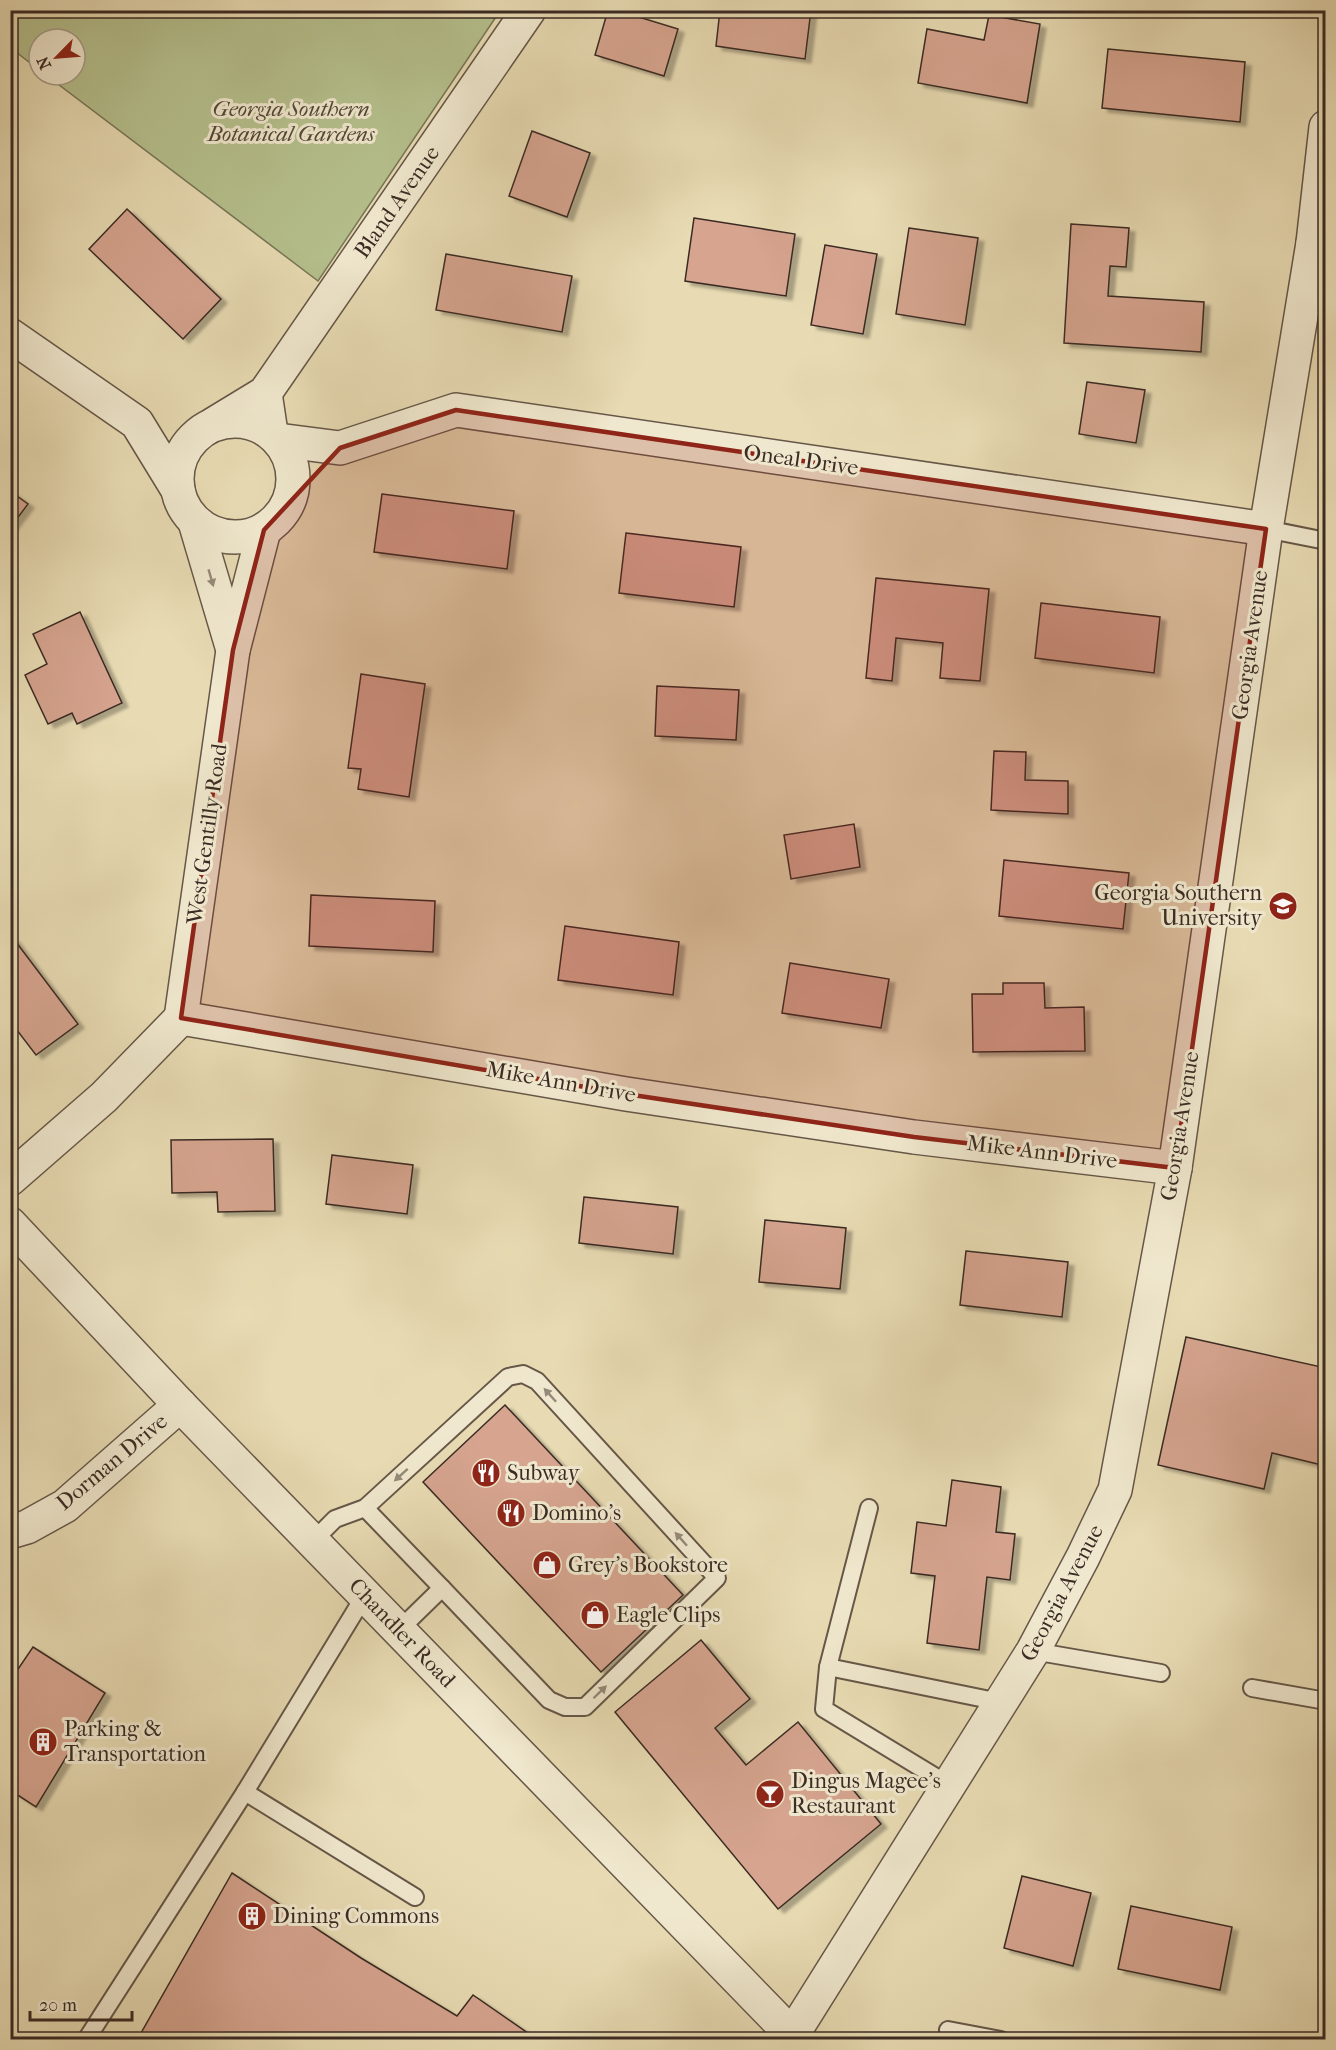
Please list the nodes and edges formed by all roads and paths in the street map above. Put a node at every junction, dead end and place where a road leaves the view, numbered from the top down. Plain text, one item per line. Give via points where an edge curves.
1 (529, 10) edge
2 (1326, 127) edge
3 (1319, 244) edge
4 (10, 334) edge
5 (265, 393) junction
6 (137, 423) junction
7 (205, 429) junction
8 (275, 437) junction
9 (340, 448) junction
10 (178, 490) junction
11 (288, 504) junction
12 (195, 522) junction
13 (1266, 529) junction
14 (264, 530) junction
15 (1326, 541) edge
16 (233, 650) junction
17 (181, 1018) junction
18 (1175, 1168) junction
19 (10, 1179) edge
20 (10, 1224) edge
21 (180, 1405) junction
22 (365, 1508) junction
23 (869, 1508) dead end
24 (10, 1532) edge
25 (312, 1542) junction
26 (442, 1588) junction
27 (365, 1595) junction
28 (399, 1630) junction
29 (1033, 1651) junction
30 (828, 1667) junction
31 (1161, 1673) dead end
32 (1252, 1688) dead end
33 (1326, 1701) edge
34 (1000, 1702) junction
35 (949, 1785) junction
36 (245, 1792) junction
37 (415, 1897) dead end
38 (793, 2038) edge
39 (86, 2040) edge
40 (951, 2040) edge
41 (1001, 2040) edge

1 - 5 street, Bland Avenue
2 - 3 street, Georgia Avenue
3 - 13 street, Georgia Avenue
4 - 6 street, West Gentilly Road
5 - 7 street, Bland Avenue
5 - 8 street
6 - 7 street, West Gentilly Road
6 - 10 street, West Gentilly Road
7 - 8 street, West Gentilly Road via 234,420 254,423
7 - 10 street, West Gentilly Road via 183,450 177,469
8 - 9 street, Oneal Drive
8 - 11 street via 285,448 292,467 293,486
9 - 11 street, Oneal Drive
9 - 13 street, Oneal Drive via 456,410
10 - 12 street, West Gentilly Road
11 - 14 street, West Gentilly Road
12 - 14 street via 228,537 247,537
12 -> 16 street, West Gentilly Road
13 - 15 lane
13 - 18 street, Georgia Avenue
14 - 16 street, West Gentilly Road
16 - 17 street, West Gentilly Road
17 - 18 street, Mike Ann Drive via 914,1137
17 - 19 street via 104,1097
18 - 29 street, Georgia Avenue via 1115,1490
20 - 21 street, Chandler Road
21 - 24 street, Dorman Drive via 65,1506
21 - 25 street, Chandler Road
22 - 25 lane via 335,1519
22 - 26 lane
26 -> 22 lane via 549,1700 565,1707 585,1707 717,1578 537,1381 523,1374 508,1377
23 - 30 lane
25 - 27 street, Chandler Road
26 - 28 lane
27 - 28 street, Chandler Road
27 - 36 lane
28 - 38 street, Chandler Road
29 - 31 lane
29 - 34 street, Georgia Avenue
30 - 34 lane
30 - 35 lane via 824,1709
32 - 33 lane
34 - 35 street, Georgia Avenue
35 - 38 street, Georgia Avenue
36 - 37 lane
36 - 39 lane
40 - 41 lane via 948,2030

